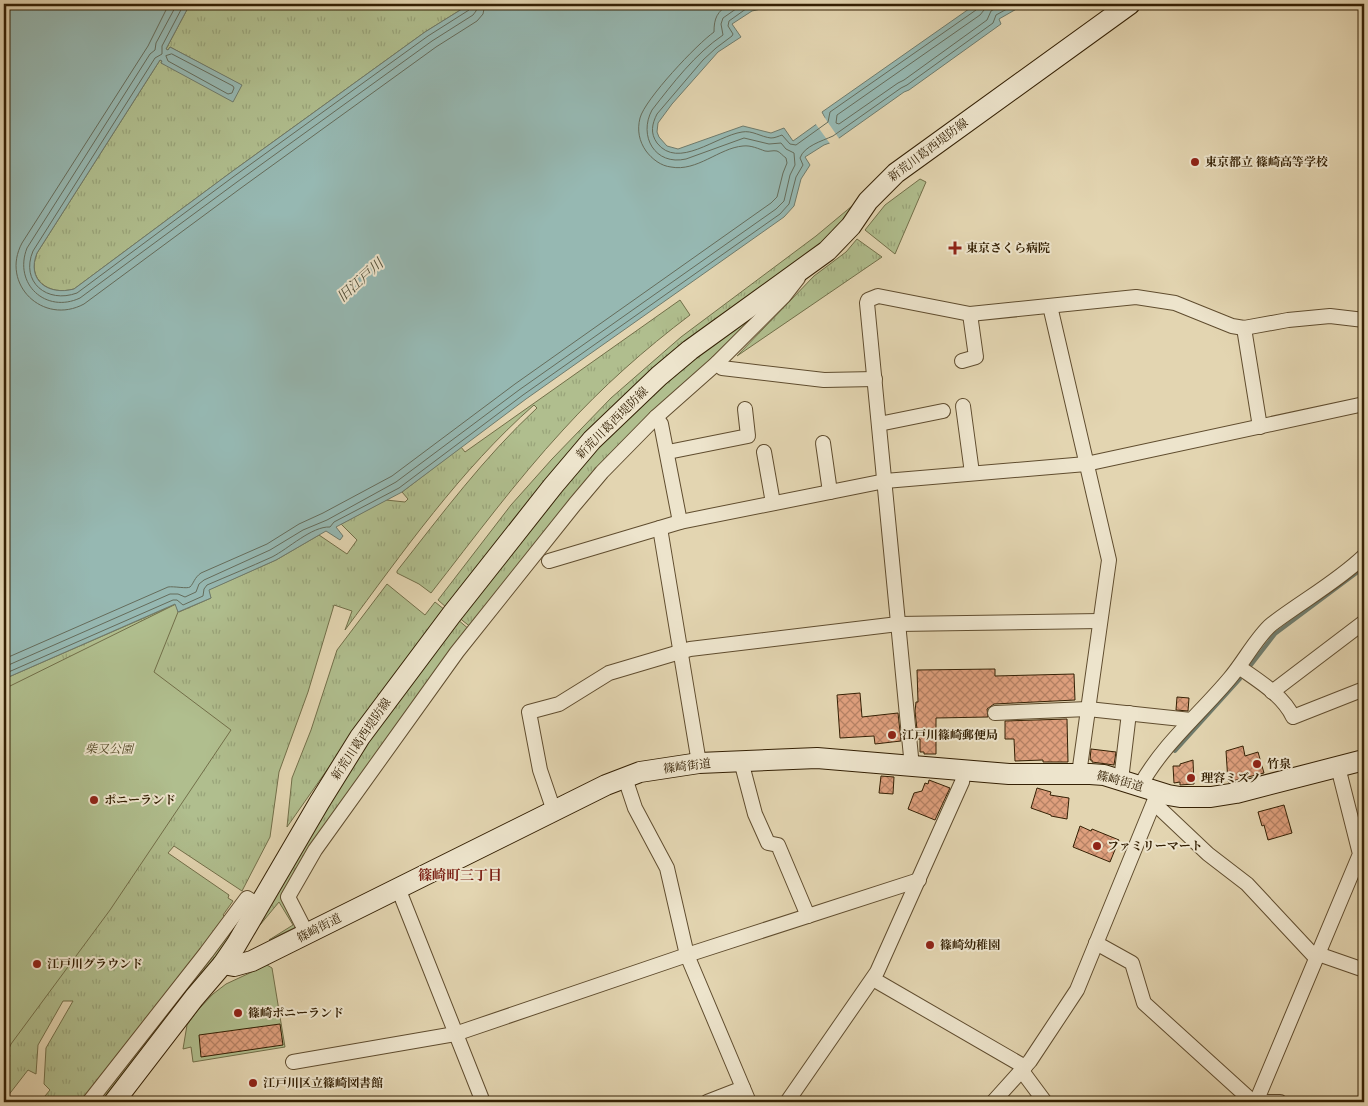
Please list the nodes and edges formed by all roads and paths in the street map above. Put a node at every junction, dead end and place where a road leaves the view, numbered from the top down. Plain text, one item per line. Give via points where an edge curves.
1 (1130, 4) edge
2 (810, 265) junction
3 (1050, 306) junction
4 (970, 314) junction
5 (1364, 320) edge
6 (1244, 328) junction
7 (962, 361) dead end
8 (717, 363) junction
9 (875, 379) junction
10 (1364, 404) edge
11 (964, 406) dead end
12 (745, 408) dead end
13 (943, 411) dead end
14 (656, 417) junction
15 (879, 424) junction
16 (1260, 427) junction
17 (823, 443) dead end
18 (668, 452) junction
19 (764, 452) dead end
20 (1086, 464) junction
21 (972, 473) junction
22 (885, 481) junction
23 (830, 492) junction
24 (773, 504) junction
25 (680, 522) junction
26 (660, 528) junction
27 (1364, 556) edge
28 (548, 561) dead end
29 (1100, 621) junction
30 (1364, 622) edge
31 (898, 624) junction
32 (682, 651) junction
33 (1239, 666) junction
34 (1364, 689) edge
35 (1272, 692) junction
36 (1088, 709) junction
37 (995, 712) dead end
38 (1129, 713) junction
39 (1191, 720) junction
40 (1364, 760) edge
41 (741, 761) junction
42 (699, 763) junction
43 (912, 767) junction
44 (1338, 767) junction
45 (964, 771) junction
46 (1079, 774) junction
47 (625, 778) junction
48 (1143, 790) junction
49 (554, 812) junction
50 (1362, 853) edge
51 (919, 880) junction
52 (398, 888) junction
53 (260, 906) junction
54 (808, 916) junction
55 (307, 934) junction
56 (1096, 943) junction
57 (687, 955) junction
58 (1317, 956) junction
59 (223, 964) junction
60 (1364, 970) edge
61 (872, 979) junction
62 (455, 1034) junction
63 (293, 1062) dead end
64 (1023, 1069) junction
65 (743, 1088) junction
66 (89, 1102) edge
67 (114, 1102) edge
68 (483, 1102) edge
69 (707, 1102) edge
70 (749, 1102) edge
71 (787, 1102) edge
72 (993, 1102) edge
73 (1045, 1102) edge
74 (1255, 1102) edge
75 (1262, 1102) edge
76 (1280, 1102) edge

1 - 2 main road, 新荒川葛西堤防線 via 891,177 839,240
2 - 8 street
2 - 53 main road, 新荒川葛西堤防線 via 690,350 592,440 452,614 360,737 318,803
3 - 4 street
3 - 6 street via 1136,297 1175,302
3 - 20 street
4 - 7 street via 976,357
4 - 9 street via 878,296 871,298 867,303
5 - 6 street via 1330,316
6 - 16 street
8 - 9 street via 722,368 824,380
8 - 14 street
9 - 15 street
10 - 16 street
11 - 21 street
12 - 18 street via 748,436
13 - 15 street
14 - 18 street
14 - 55 street via 602,472 476,627 315,850 288,897
15 - 22 street
16 - 20 street
17 - 23 street
18 - 25 street
19 - 24 street
20 - 21 street
20 - 29 street via 1108,560
21 - 22 street
22 - 23 street
22 - 31 street
23 - 24 street
24 - 25 street
25 - 26 street
26 - 28 street
26 - 32 street
27 - 33 street via 1270,626
29 - 31 street
29 - 36 street
30 - 35 street
31 - 32 street
31 - 43 street
32 - 42 street
32 - 49 street via 609,673 559,704 529,712 540,770
33 - 35 street
33 - 39 street
34 - 35 street via 1293,716
36 - 37 street
36 - 38 street
36 - 46 street
38 - 39 street
38 - 48 street
39 - 48 street via 1149,769
40 - 44 main road, 篠崎街道
41 - 42 main road, 篠崎街道
41 - 43 main road, 篠崎街道 via 818,758
41 - 54 street via 755,814 768,843 778,845
42 - 47 main road, 篠崎街道 via 640,772
43 - 45 main road, 篠崎街道
44 - 48 main road, 篠崎街道 via 1212,797 1180,797
44 - 50 street
45 - 46 main road, 篠崎街道
45 - 51 street
46 - 48 main road, 篠崎街道 via 1104,775
47 - 49 main road, 篠崎街道
47 - 57 street via 635,808 667,868
48 - 56 street
48 - 58 street via 1208,854 1247,884
49 - 52 main road, 篠崎街道
50 - 58 street
51 - 54 street
51 - 61 street
52 - 55 main road, 篠崎街道
52 - 62 street
53 - 59 main road, 新荒川葛西堤防線
53 - 66 street via 247,898
54 - 57 street
55 - 59 main road, 篠崎街道 via 252,961 234,966
56 - 64 street via 1077,990
56 - 74 street via 1132,964 1144,1002
57 - 62 street
57 - 65 street
58 - 60 street
58 - 74 street
59 - 67 main road
61 - 64 street
61 - 71 street
62 - 63 street
62 - 68 street
64 - 72 street
64 - 73 street
65 - 69 street
65 - 70 street
75 - 76 street

